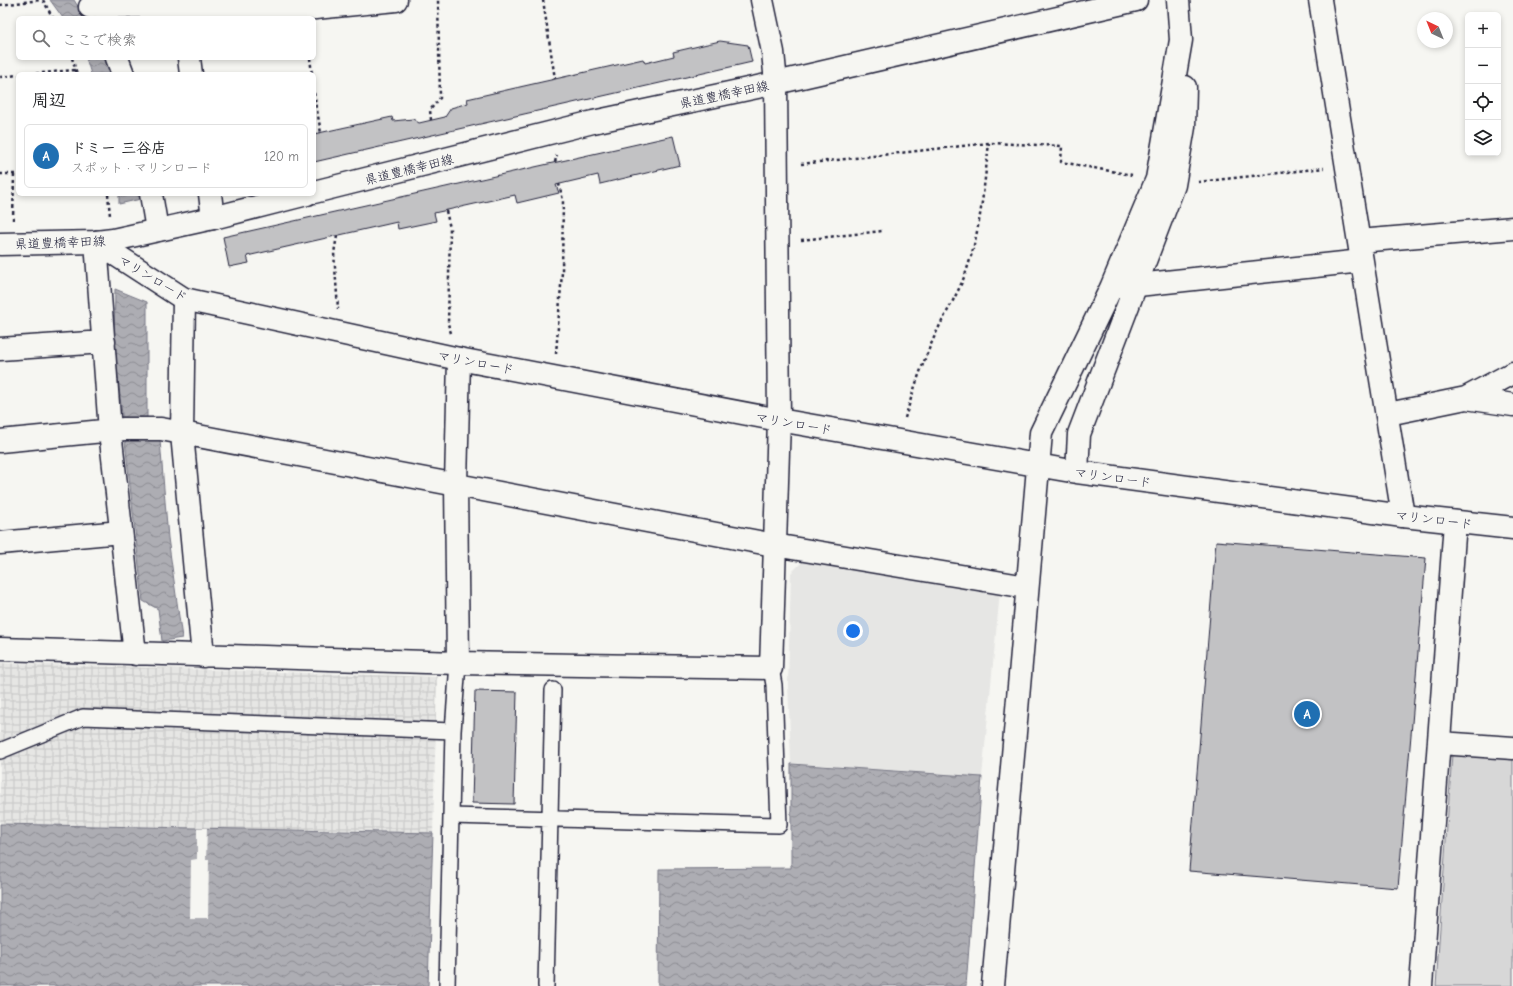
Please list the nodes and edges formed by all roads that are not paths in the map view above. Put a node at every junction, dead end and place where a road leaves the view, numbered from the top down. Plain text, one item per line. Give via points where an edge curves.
1 (396, 0) edge
2 (762, 0) edge
3 (1136, 0) edge
4 (1178, 0) edge
5 (1320, 0) edge
6 (91, 8) edge
7 (178, 8) edge
8 (118, 60) edge
9 (189, 60) edge
10 (122, 72) edge
11 (191, 72) edge
12 (776, 83) junction
13 (1165, 182) junction
14 (316, 191) edge
15 (151, 196) edge
16 (210, 196) edge
17 (300, 196) edge
18 (213, 218) junction
19 (1513, 228) edge
20 (157, 230) junction
21 (96, 242) junction
22 (7, 244) edge
23 (1361, 251) junction
24 (1134, 286) junction
25 (1111, 288) junction
26 (184, 299) junction
27 (104, 342) junction
28 (0, 349) edge
29 (459, 359) junction
30 (1513, 373) edge
31 (1466, 398) junction
32 (1513, 405) edge
33 (1388, 414) junction
34 (779, 420) junction
35 (117, 430) junction
36 (182, 434) junction
37 (0, 441) edge
38 (1038, 466) junction
39 (1077, 472) junction
40 (456, 484) junction
41 (1403, 516) junction
42 (1455, 522) junction
43 (1513, 528) edge
44 (121, 532) junction
45 (0, 543) edge
46 (774, 545) junction
47 (1027, 587) junction
48 (0, 649) edge
49 (135, 654) junction
50 (203, 656) junction
51 (458, 662) junction
52 (771, 668) junction
53 (553, 690) dead end
54 (453, 731) junction
55 (1440, 743) junction
56 (1513, 748) edge
57 (0, 751) edge
58 (451, 816) junction
59 (550, 818) junction
60 (446, 986) edge
61 (546, 986) edge
62 (993, 986) edge
63 (1421, 986) edge

1 - 7 street via 305,9
2 - 12 street via 773,52
3 - 12 street, 県道豊橋幸田線
4 - 13 street via 1181,40
5 - 23 street
6 - 7 street
8 - 10 street
9 - 11 street
12 - 14 street, 県道豊橋幸田線 via 585,124
12 - 34 street
13 - 24 street
13 - 25 street
15 - 20 street
16 - 18 street
17 - 18 street, 県道豊橋幸田線
18 - 20 street, 県道豊橋幸田線
19 - 23 street
20 - 21 street, 県道豊橋幸田線
21 - 22 street, 県道豊橋幸田線
21 - 26 street, マリンロード
21 - 27 street
23 - 24 street
23 - 33 street
24 - 25 street
24 - 39 street via 1079,434
25 - 38 street via 1041,433
26 - 29 street, マリンロード
26 - 36 street
27 - 28 street
27 - 35 street
29 - 34 street, マリンロード
29 - 40 street
30 - 31 street
31 - 32 street
31 - 33 street
33 - 41 street
34 - 38 street, マリンロード
34 - 46 street
35 - 36 street via 161,429
35 - 37 street
35 - 44 street
36 - 40 street
36 - 50 street
38 - 39 street, マリンロード
38 - 47 street
39 - 41 street, マリンロード
40 - 46 street
40 - 51 street
41 - 42 street, マリンロード
42 - 43 street, マリンロード
42 - 55 street
44 - 45 street
44 - 49 street
46 - 47 street
46 - 52 street
47 - 62 street
48 - 49 street
49 - 50 street
50 - 51 street
51 - 52 street
51 - 54 lane
52 - 59 lane via 774,685 779,825
53 - 59 lane
54 - 57 lane via 83,717
54 - 58 lane
55 - 56 street
55 - 63 street
58 - 59 lane
58 - 60 lane
59 - 61 lane

